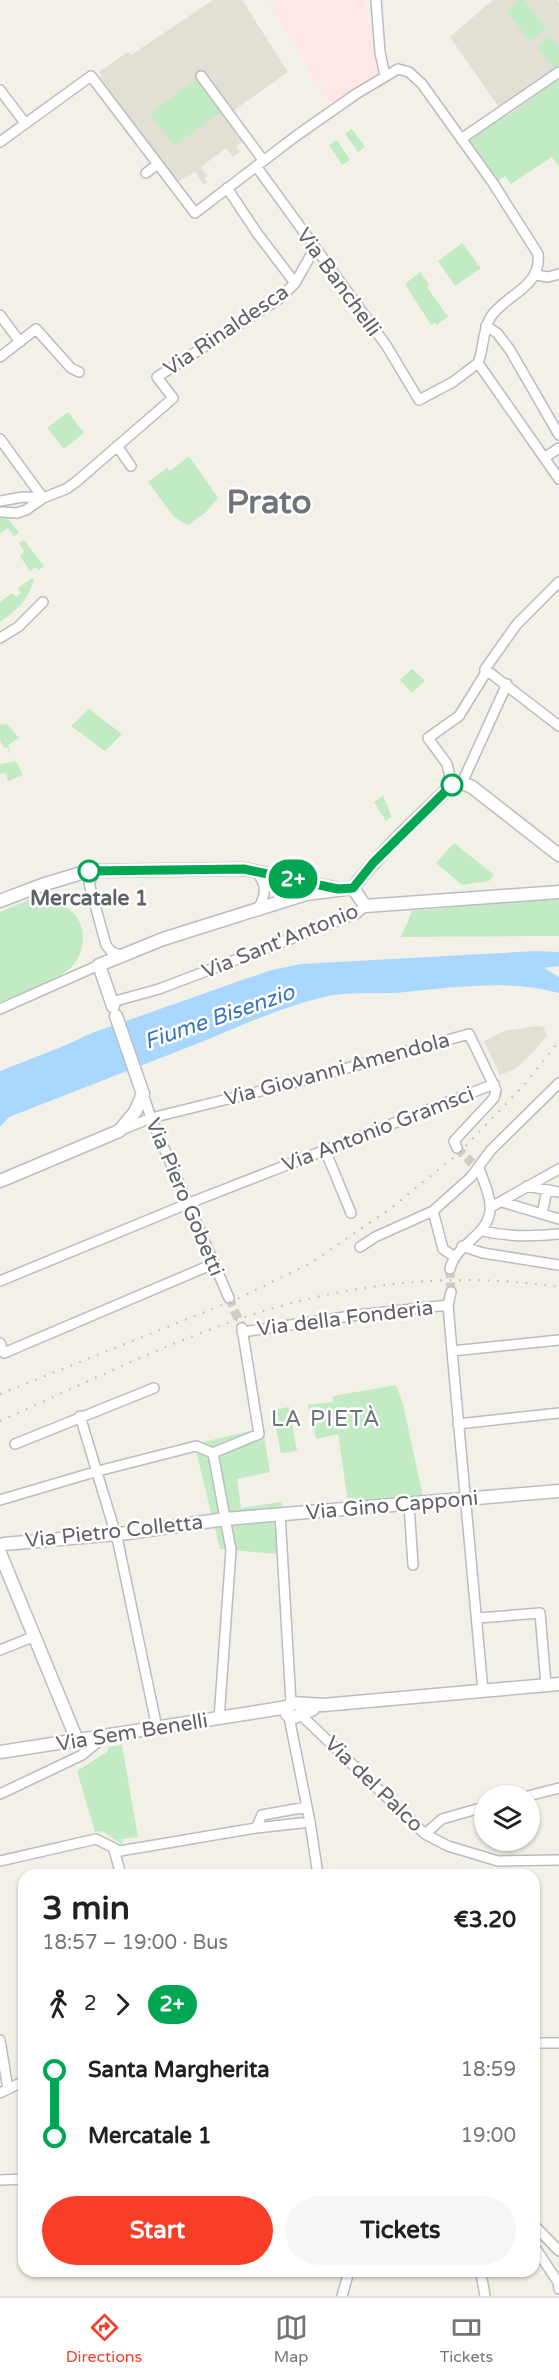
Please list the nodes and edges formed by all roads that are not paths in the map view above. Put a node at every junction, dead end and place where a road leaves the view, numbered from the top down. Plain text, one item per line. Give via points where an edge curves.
1 (376, 0) edge
2 (559, 72) edge
3 (201, 76) dead end
4 (385, 76) junction
5 (0, 90) edge
6 (25, 123) junction
7 (461, 139) junction
8 (0, 142) edge
9 (140, 143) junction
10 (131, 150) dead end
11 (259, 163) junction
12 (158, 164) junction
13 (146, 173) dead end
14 (227, 188) junction
15 (315, 248) junction
16 (536, 274) junction
17 (559, 274) edge
18 (295, 283) junction
19 (0, 315) edge
20 (486, 326) junction
21 (20, 342) junction
22 (0, 357) edge
23 (478, 363) junction
24 (79, 372) dead end
25 (559, 435) edge
26 (0, 439) edge
27 (118, 444) junction
28 (559, 448) edge
29 (543, 456) junction
30 (131, 466) dead end
31 (558, 476) edge
32 (43, 498) junction
33 (5, 500) edge
34 (1, 513) edge
35 (559, 582) edge
36 (43, 602) dead end
37 (0, 638) edge
38 (485, 669) junction
39 (507, 684) junction
40 (559, 726) edge
41 (457, 784) junction
42 (559, 855) edge
43 (254, 870) junction
44 (95, 871) junction
45 (353, 888) junction
46 (338, 889) junction
47 (559, 892) edge
48 (0, 901) edge
49 (365, 906) junction
50 (258, 909) junction
51 (119, 955) junction
52 (99, 965) junction
53 (114, 1008) junction
54 (0, 1009) edge
55 (559, 1083) edge
56 (494, 1084) junction
57 (143, 1094) junction
58 (151, 1118) junction
59 (119, 1131) junction
60 (457, 1148) dead end
61 (325, 1150) junction
62 (475, 1166) junction
63 (559, 1169) edge
64 (0, 1181) edge
65 (527, 1186) junction
66 (547, 1190) junction
67 (559, 1192) edge
68 (502, 1202) junction
69 (187, 1204) junction
70 (491, 1207) junction
71 (433, 1211) junction
72 (351, 1213) dead end
73 (542, 1214) junction
74 (559, 1219) edge
75 (483, 1231) junction
76 (559, 1234) edge
77 (462, 1246) junction
78 (360, 1247) dead end
79 (455, 1257) junction
80 (213, 1264) junction
81 (559, 1265) edge
82 (450, 1269) tunnel mouth
83 (0, 1281) edge
84 (451, 1292) tunnel mouth
85 (229, 1298) tunnel mouth
86 (448, 1305) junction
87 (559, 1340) edge
88 (2, 1348) edge
89 (452, 1352) junction
90 (154, 1388) dead end
91 (559, 1413) edge
92 (80, 1416) junction
93 (458, 1424) junction
94 (15, 1444) dead end
95 (213, 1454) junction
96 (98, 1471) junction
97 (559, 1491) edge
98 (466, 1499) junction
99 (0, 1500) edge
100 (410, 1503) junction
101 (280, 1514) junction
102 (225, 1519) junction
103 (116, 1534) junction
104 (1, 1546) edge
105 (413, 1565) dead end
106 (478, 1618) junction
107 (35, 1636) junction
108 (0, 1650) edge
109 (553, 1685) edge
110 (483, 1691) junction
111 (293, 1715) junction
112 (219, 1719) junction
113 (310, 1722) junction
114 (156, 1728) junction
115 (105, 1737) junction
116 (73, 1741) junction
117 (0, 1752) edge
118 (67, 1762) junction
119 (559, 1788) edge
120 (1, 1793) edge
121 (540, 1793) edge
122 (307, 1807) junction
123 (474, 1810) edge
124 (310, 1822) junction
125 (256, 1828) junction
126 (425, 1834) junction
127 (114, 1850) junction
128 (559, 1860) edge
129 (0, 1861) edge
130 (119, 1869) edge
131 (317, 1869) edge
132 (0, 2040) edge
133 (540, 2043) edge
134 (559, 2043) edge
135 (18, 2084) edge
136 (4, 2091) edge
137 (18, 2179) edge
138 (0, 2180) edge
139 (540, 2231) edge
140 (559, 2251) edge
141 (540, 2255) edge
142 (347, 2277) edge
143 (482, 2277) edge
144 (559, 2289) edge
145 (342, 2296) edge
146 (485, 2296) edge

1 - 4 street
2 - 7 street
3 - 11 street, Via Banchelli
4 - 7 street via 398,69 420,81
4 - 11 street
5 - 6 street
6 - 8 street
6 - 9 street via 90,76
7 - 16 street via 538,254
9 - 10 street
9 - 12 street
11 - 14 street
11 - 15 street, Via Banchelli
12 - 13 street
12 - 14 street via 195,213
14 - 18 street
15 - 18 street, Via Rinaldesca
15 - 23 street, Via Banchelli via 386,345 419,400
16 - 17 street
16 - 20 street via 495,312
18 - 27 street, Via Rinaldesca via 262,312 157,377 173,398
19 - 21 street
20 - 23 street
20 - 25 street via 505,344
21 - 22 street
21 - 24 street via 36,329
23 - 29 street
26 - 32 street
27 - 30 street
27 - 32 street via 66,489
28 - 29 street
29 - 31 street
32 - 33 street
32 - 34 street via 26,510
33 - 34 street
35 - 38 street via 517,624
36 - 37 street via 18,627
38 - 39 street
38 - 41 street via 459,716 429,738
39 - 40 street
39 - 41 street
41 - 42 street via 472,787
41 - 45 street via 373,863
43 - 44 street
43 - 46 street
43 - 50 street via 265,885
44 - 48 street
44 - 51 street via 89,882 106,945
45 - 46 street
45 - 49 street
46 - 50 street
47 - 49 street, Via Sant'Antonio
49 - 53 street, Via Sant'Antonio via 356,914
50 - 51 street
51 - 52 street
52 - 53 street
52 - 54 street
53 - 57 street
55 - 62 street
56 - 58 street, Via Giovanni Amendola via 469,1034
56 - 60 street, Via Antonio Gramsci via 494,1098 454,1141
56 - 61 street, Via Antonio Gramsci
57 - 58 street, Via Piero Gobetti
57 - 59 street via 135,1112
58 - 59 street
58 - 69 street, Via Piero Gobetti
59 - 64 street
61 - 69 street, Via Antonio Gramsci
61 - 72 street
62 - 70 street
62 - 71 street
63 - 65 street
65 - 66 street
65 - 68 street
66 - 67 street
66 - 73 street
68 - 70 street
68 - 73 street
69 - 80 street, Via Piero Gobetti
69 - 83 street, Via Antonio Gramsci
70 - 75 street
71 - 78 street
71 - 79 street via 443,1249
73 - 74 street
75 - 76 street via 530,1237
75 - 77 street
77 - 79 street
77 - 81 street
79 - 82 street
80 - 85 street, Via Piero Gobetti
80 - 88 street
84 - 86 street
86 - 89 street
86 - 95 street, Via della Fonderia via 242,1330 259,1434
87 - 89 street
89 - 93 street
90 - 92 street
91 - 93 street
92 - 94 street
92 - 96 street
93 - 98 street
95 - 96 street via 196,1446
95 - 102 street
96 - 99 street
96 - 103 street
97 - 98 street, Via Gino Capponi
98 - 100 street, Via Gino Capponi
98 - 106 street
100 - 101 street, Via Gino Capponi
100 - 105 street
101 - 102 street, Via Gino Capponi
101 - 111 street
102 - 103 street, Via Pietro Colletta
102 - 112 street via 231,1550
103 - 104 street, Via Pietro Colletta
103 - 114 street
104 - 107 street
106 - 109 street via 540,1613
106 - 110 street
107 - 108 street
107 - 116 street
109 - 110 street, Via Sem Benelli
110 - 111 street, Via Sem Benelli via 323,1705
111 - 112 street, Via Sem Benelli via 263,1711
111 - 113 street, Via del Palco
111 - 113 street via 302,1724
111 - 122 street
112 - 114 street, Via Sem Benelli
113 - 126 street, Via del Palco
114 - 115 street, Via Sem Benelli
115 - 116 street, Via Sem Benelli
115 - 118 street
116 - 117 street, Via Sem Benelli
116 - 118 street
118 - 120 street
119 - 121 street
122 - 124 street
122 - 125 street via 262,1815
123 - 126 street via 442,1819
124 - 125 street
124 - 131 street
125 - 127 street
126 - 128 street, Via del Palco via 498,1862
127 - 129 street via 96,1839
127 - 130 street
132 - 136 street
133 - 134 street
135 - 136 street
137 - 138 street
139 - 140 street
141 - 144 street
142 - 145 street
143 - 146 street

